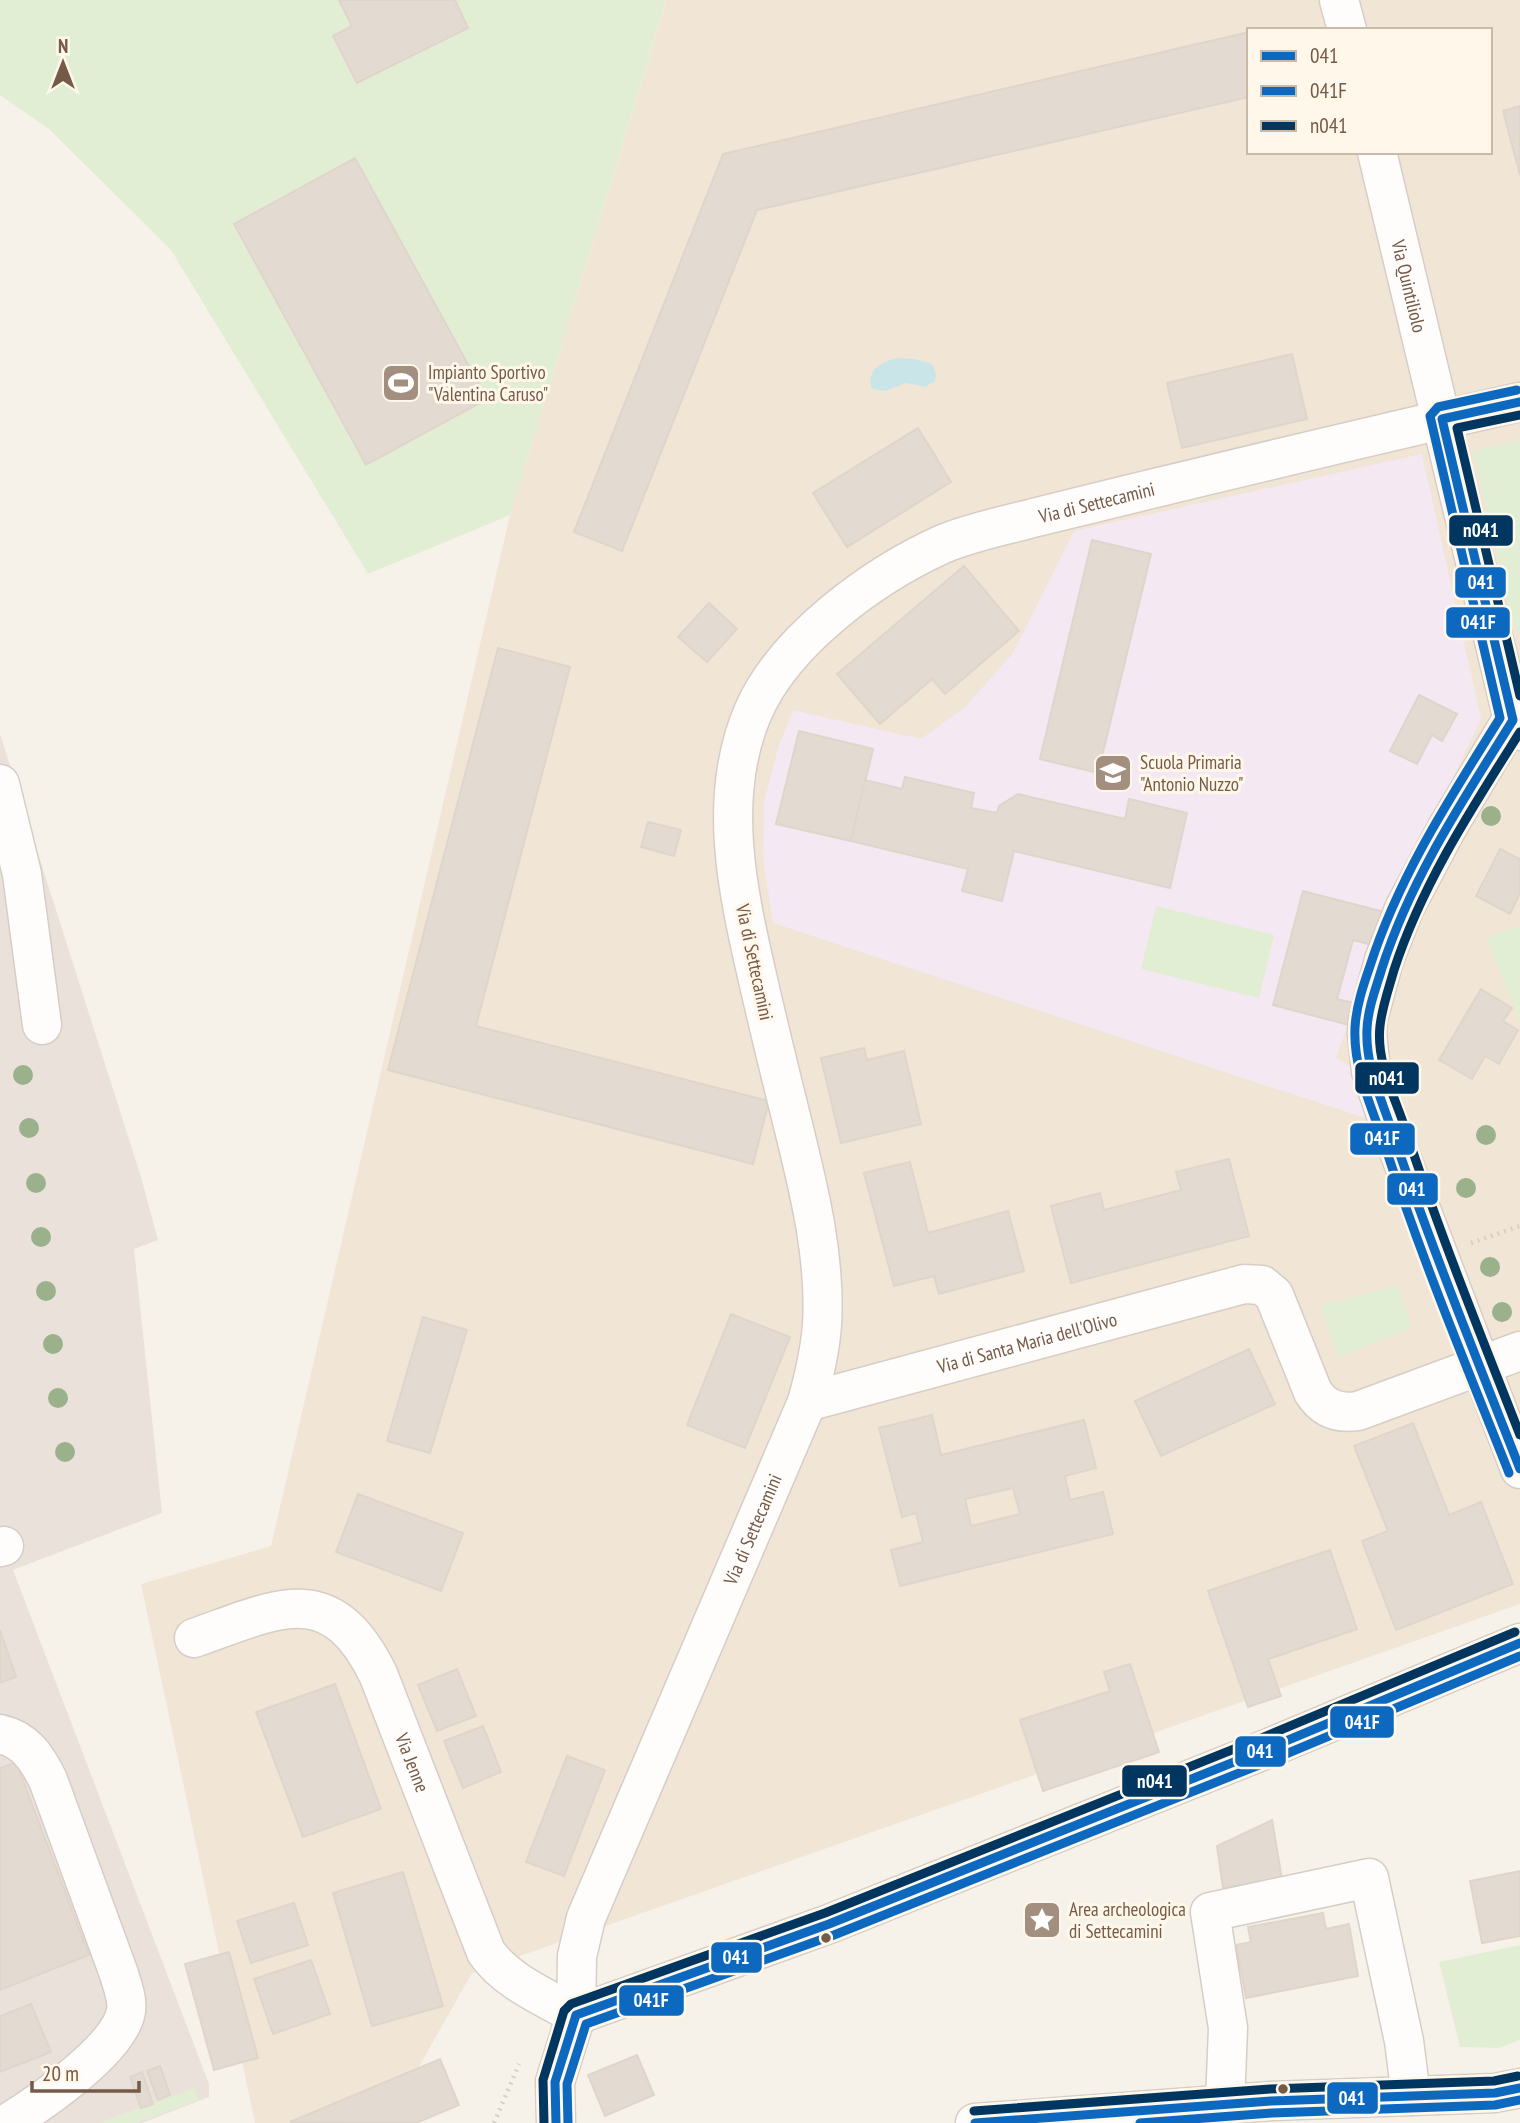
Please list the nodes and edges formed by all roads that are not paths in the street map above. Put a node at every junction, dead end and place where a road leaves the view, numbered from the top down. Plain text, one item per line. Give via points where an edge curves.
1 (1339, 0) edge
2 (1346, 28) edge
3 (1377, 154) edge
4 (1520, 402) edge
5 (1442, 419) junction
6 (1518, 719) edge
7 (0, 784) edge
8 (15, 930) edge
9 (42, 1025) dead end
10 (1520, 1351) edge
11 (1480, 1366) junction
12 (807, 1402) junction
13 (1520, 1469) edge
14 (194, 1638) dead end
15 (1520, 1643) edge
16 (0, 1734) edge
17 (576, 2015) junction
18 (1520, 2088) edge
19 (1411, 2096) junction
20 (1224, 2104) junction
21 (8, 2123) edge
22 (556, 2123) edge
23 (975, 2123) edge

1 - 2 street
3 - 5 street, Via Quintiliolo
4 - 5 street, Via di Settecamini
5 - 6 street, Via Quintiliolo
5 - 12 street, Via di Settecamini via 947,542 888,573 838,609 765,687 737,768 734,836 743,912 806,1176 819,1250 822,1325
6 - 11 street via 1447,828 1404,909 1368,1020 1371,1071
7 - 8 street via 18,853
8 - 9 street
10 - 11 street
11 - 12 street, Via di Santa Maria dell'Olivo via 1358,1411 1330,1409 1313,1392 1274,1295 1262,1285 1244,1284
11 - 13 street
12 - 17 street, Via di Settecamini via 589,1910 577,1956
14 - 17 street, Via Jenne via 293,1608 327,1614 352,1632 378,1674 486,1952 509,1976
15 - 17 street via 842,1919
16 - 21 street via 24,1744 48,1780 126,2002 122,2026 105,2047
17 - 22 street, Via di Settecamini via 557,2070
18 - 19 street
19 - 20 street
19 - 20 street via 1404,2041 1369,1878 1210,1912 1228,2028
20 - 23 street

